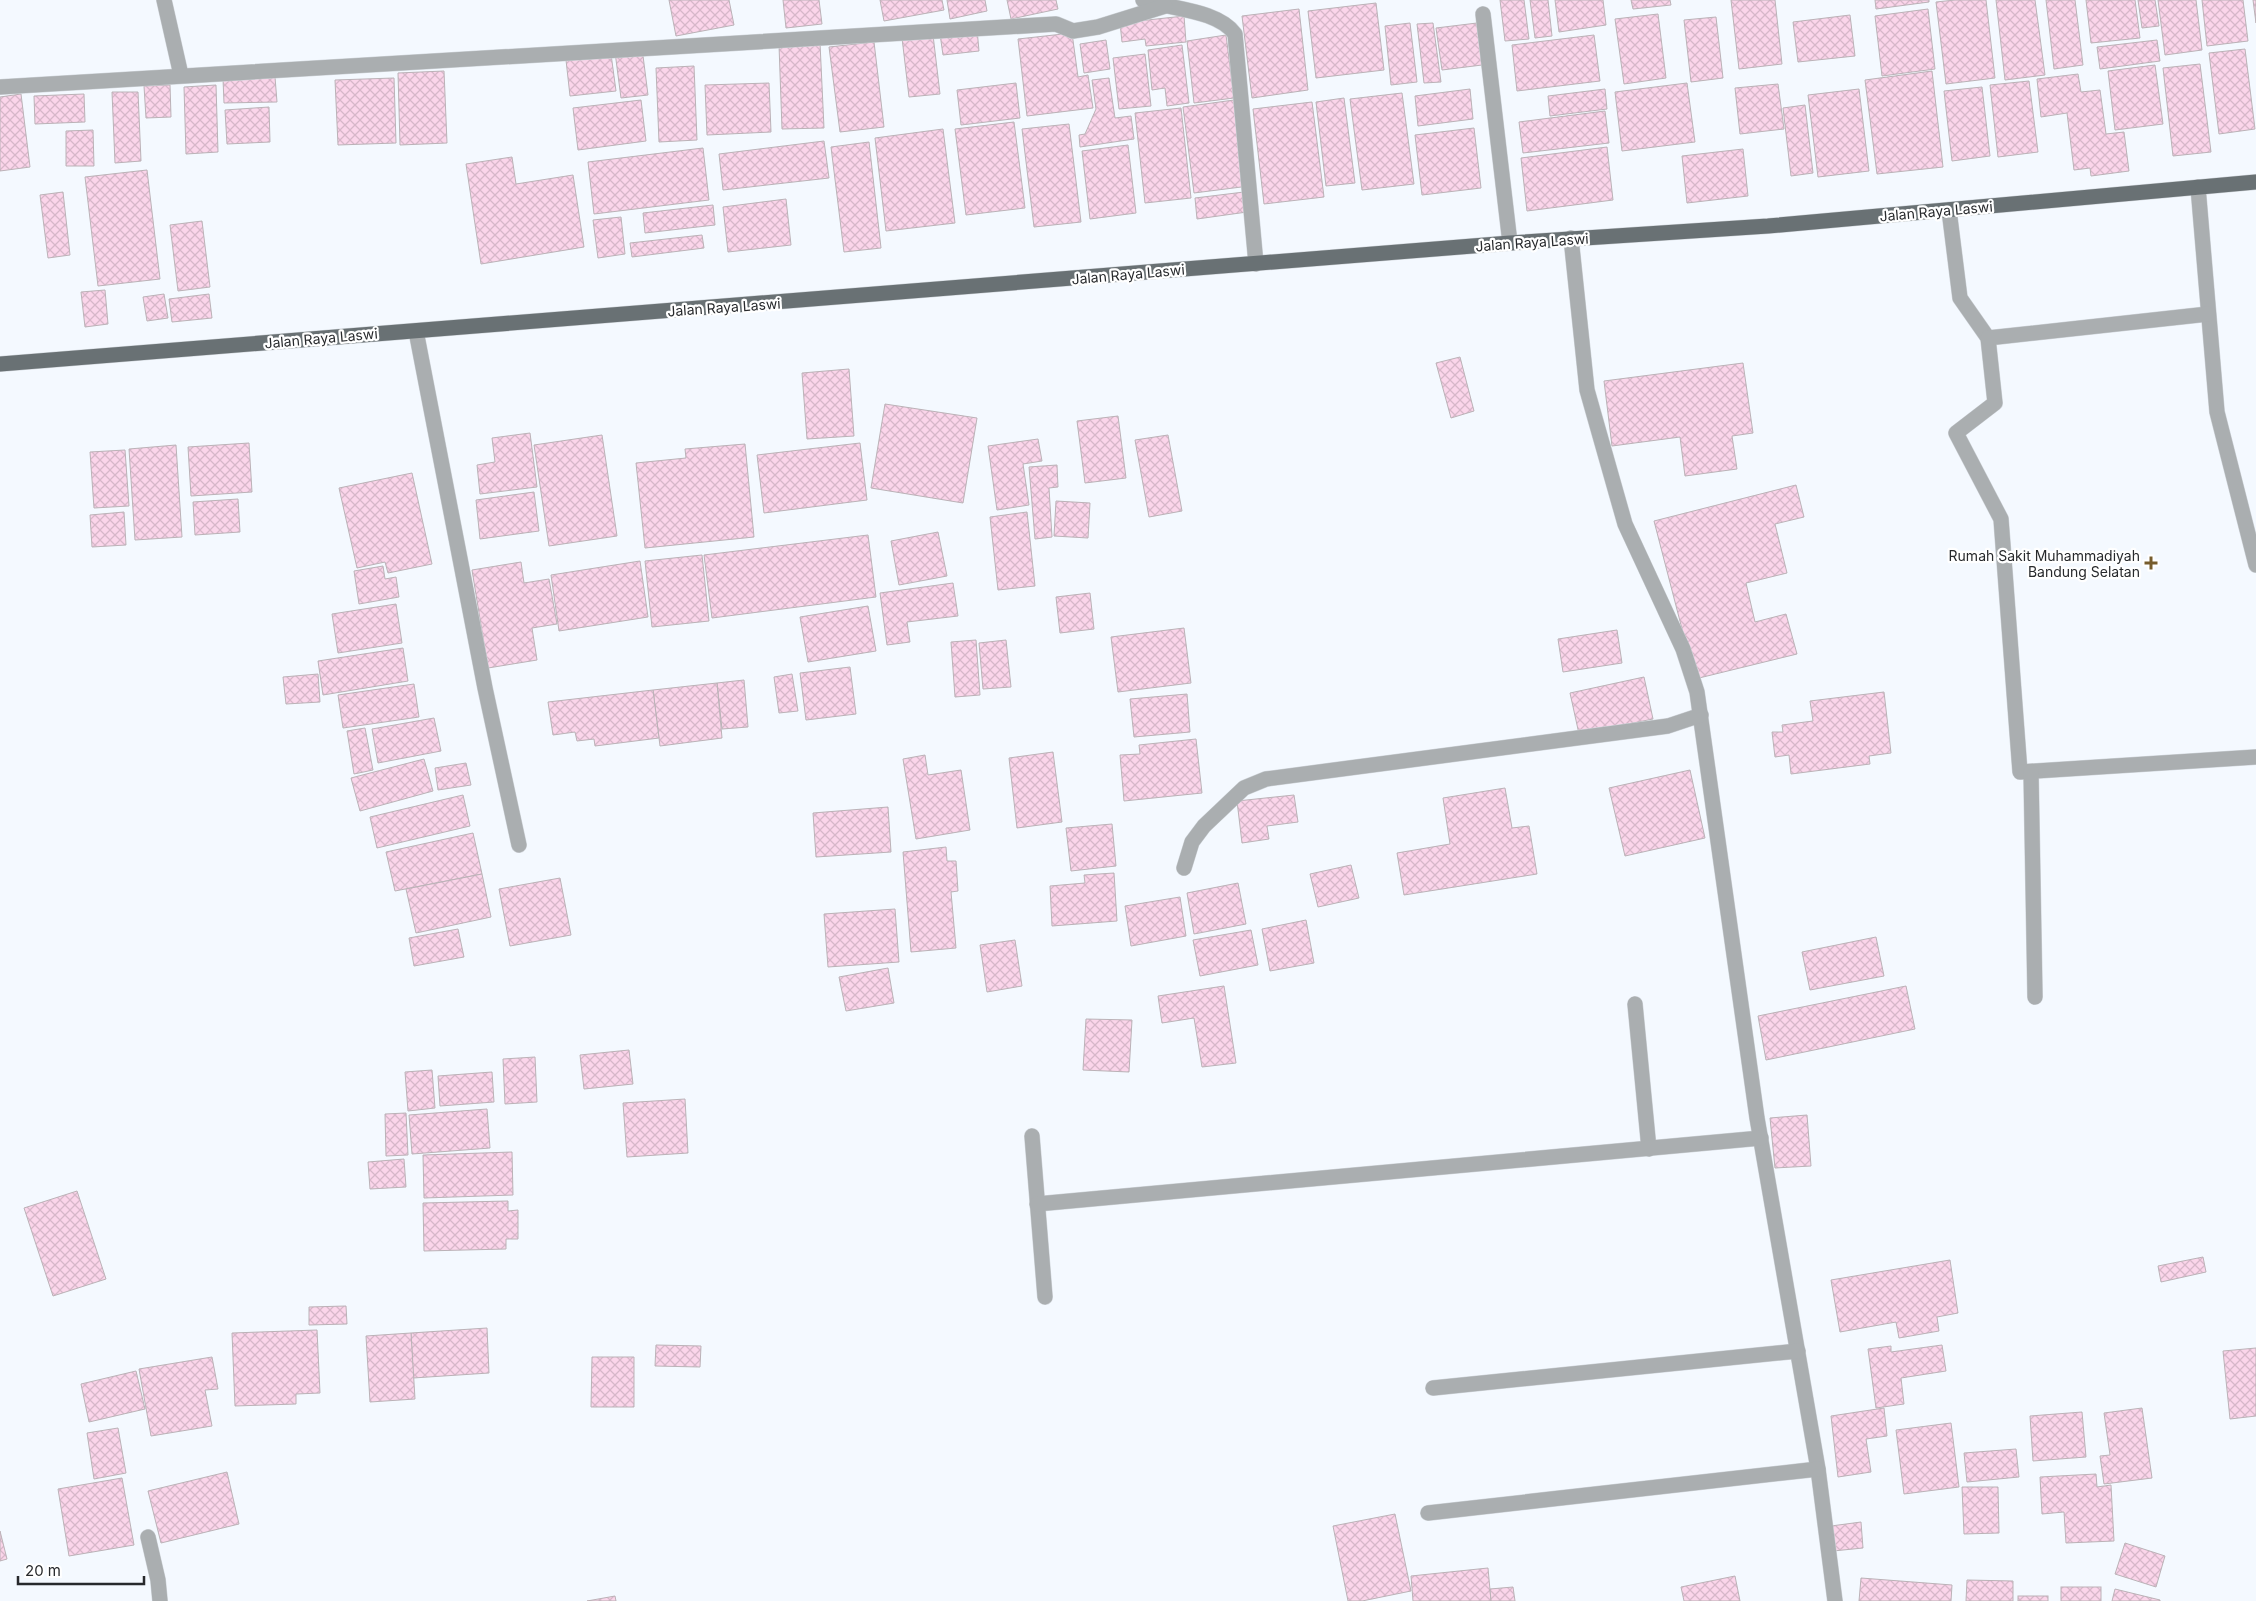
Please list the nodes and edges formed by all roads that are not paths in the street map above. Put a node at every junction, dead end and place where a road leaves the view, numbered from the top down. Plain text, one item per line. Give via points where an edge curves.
1 (164, 0) edge
2 (1143, 0) edge
3 (1165, 6) junction
4 (1483, 14) dead end
5 (181, 75) junction
6 (0, 86) edge
7 (2256, 182) edge
8 (2198, 188) junction
9 (1949, 210) junction
10 (1570, 238) junction
11 (1510, 243) junction
12 (1256, 264) junction
13 (2208, 314) junction
14 (416, 330) junction
15 (1988, 338) junction
16 (0, 364) edge
17 (2256, 565) edge
18 (1701, 715) junction
19 (2256, 757) edge
20 (2031, 772) junction
21 (519, 845) dead end
22 (1184, 868) dead end
23 (2036, 997) dead end
24 (1635, 1004) dead end
25 (1032, 1136) dead end
26 (1761, 1138) junction
27 (1649, 1149) junction
28 (1037, 1204) junction
29 (1045, 1298) dead end
30 (1798, 1351) junction
31 (1432, 1388) dead end
32 (1818, 1469) junction
33 (1428, 1513) dead end
34 (148, 1537) dead end
35 (160, 1601) edge
36 (1835, 1601) edge

1 - 5 street
2 - 3 street
3 - 5 street via 1098,27 1073,31 1056,24
3 - 12 street via 1217,18 1230,26 1235,34
4 - 11 street
5 - 6 street
7 - 8 main road, Jalan Raya Laswi
8 - 9 main road, Jalan Raya Laswi
8 - 13 street
9 - 10 main road, Jalan Raya Laswi via 1768,226
9 - 15 street via 1960,298
10 - 11 main road, Jalan Raya Laswi
10 - 18 street via 1587,390 1625,524 1683,649
11 - 12 main road, Jalan Raya Laswi
12 - 14 main road, Jalan Raya Laswi
13 - 15 street
13 - 17 street via 2217,412
14 - 16 main road, Jalan Raya Laswi
14 - 21 street via 484,688
15 - 20 street via 1994,403 1956,433 2001,519 2020,772
18 - 22 street via 1668,726 1266,779 1244,788 1204,826 1192,842
18 - 26 street
19 - 20 street
20 - 23 street
24 - 27 street
25 - 28 street
26 - 27 street
26 - 30 street
27 - 28 street
28 - 29 street
30 - 31 street
30 - 32 street
32 - 33 street
32 - 36 street
34 - 35 street

